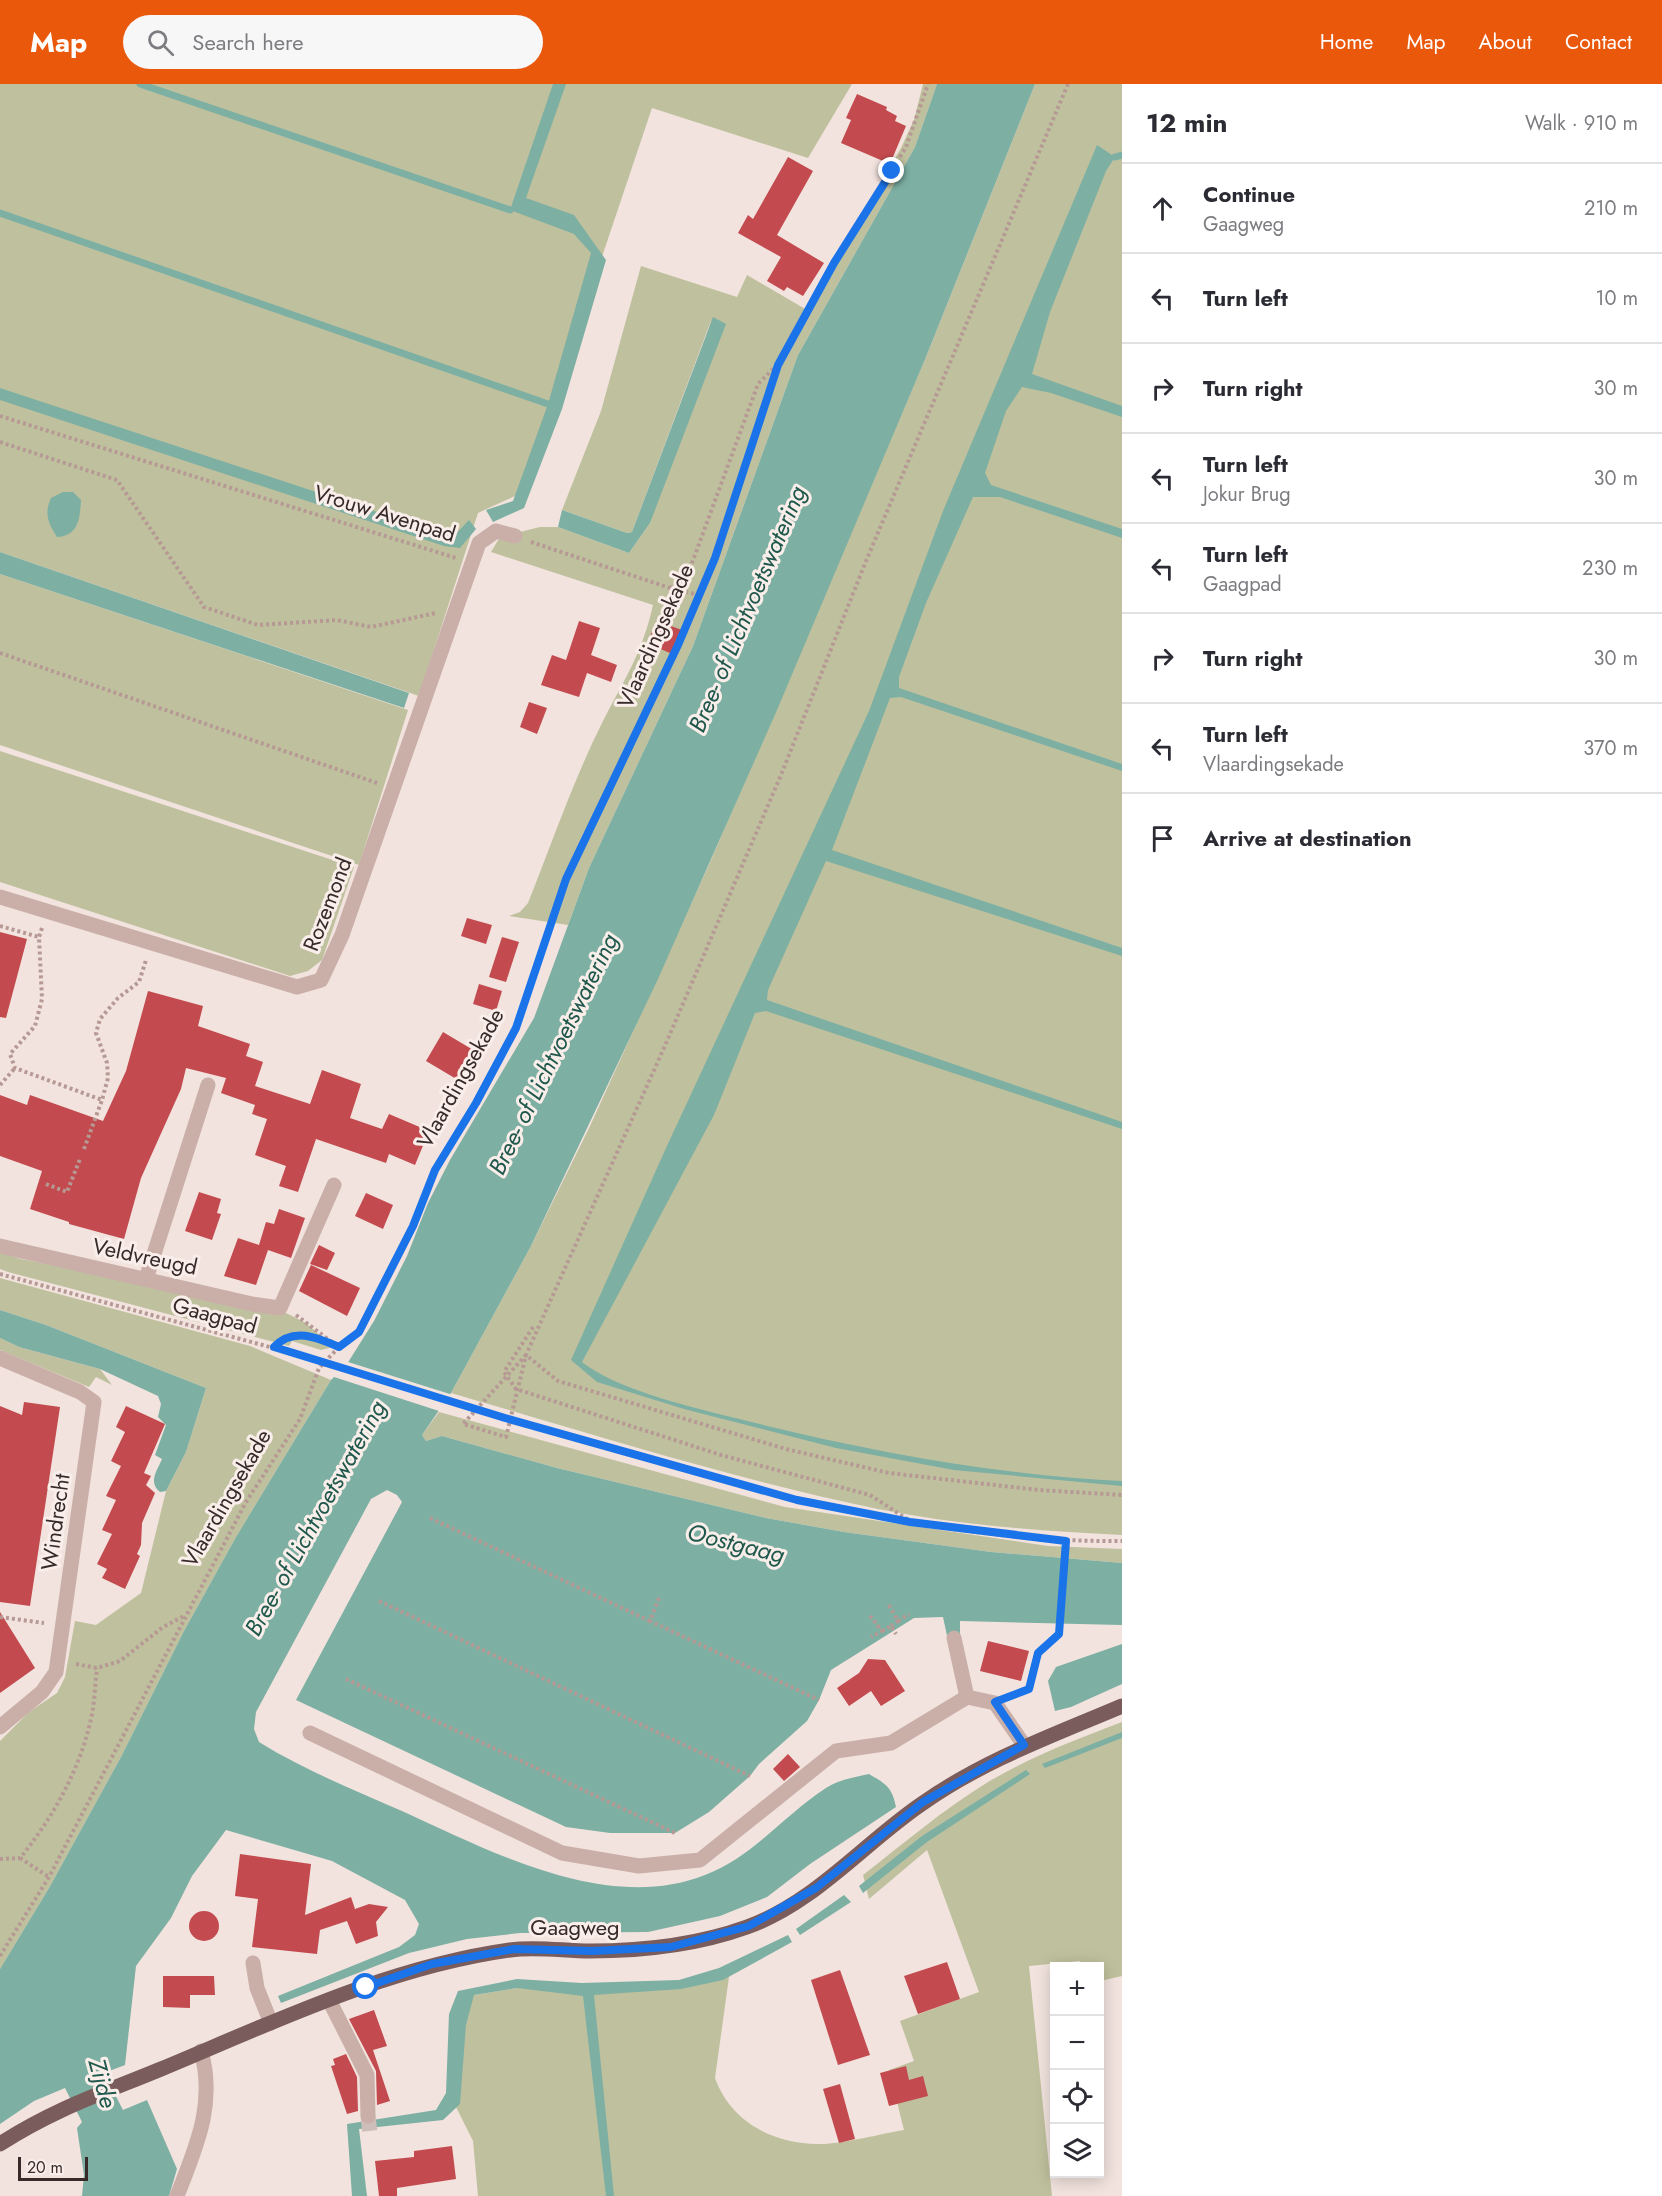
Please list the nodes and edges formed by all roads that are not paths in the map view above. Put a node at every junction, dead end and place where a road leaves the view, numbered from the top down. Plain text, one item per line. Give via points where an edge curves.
1 (515, 536) road end
2 (471, 561) joint
3 (0, 897) edge
4 (208, 1085) dead end
5 (334, 1185) dead end
6 (0, 1246) edge
7 (146, 1279) junction
8 (0, 1358) edge
9 (954, 1638) dead end
10 (967, 1696) junction
11 (1122, 1706) edge
12 (0, 1727) edge
13 (310, 1733) dead end
14 (1024, 1745) junction
15 (253, 1963) dead end
16 (329, 2000) junction
17 (271, 2023) junction
18 (201, 2051) junction
19 (368, 2116) tunnel mouth
20 (0, 2144) edge
21 (177, 2196) edge

1 - 2 street, Vrouw Avenpad via 490,533 479,543
2 - 3 street, Rozemond via 342,935 321,980 297,987
4 - 7 street
5 - 7 street, Veldvreugd via 280,1308
6 - 7 street, Veldvreugd
8 - 12 street, Windrecht via 80,1392 94,1402 56,1672 42,1692
9 - 10 street
10 - 13 street via 891,1743 837,1751 700,1860 639,1866 562,1853
10 - 14 street via 995,1702
11 - 14 main road, Gaagweg
14 - 16 main road, Gaagweg via 923,1802 816,1888 749,1926 671,1947 514,1949 432,1964
15 - 17 street via 257,1988
16 - 17 main road, Gaagweg
16 - 19 street via 367,2075
17 - 18 main road, Gaagweg
18 - 20 main road, Gaagweg via 58,2110
18 - 21 street via 207,2073 202,2132

